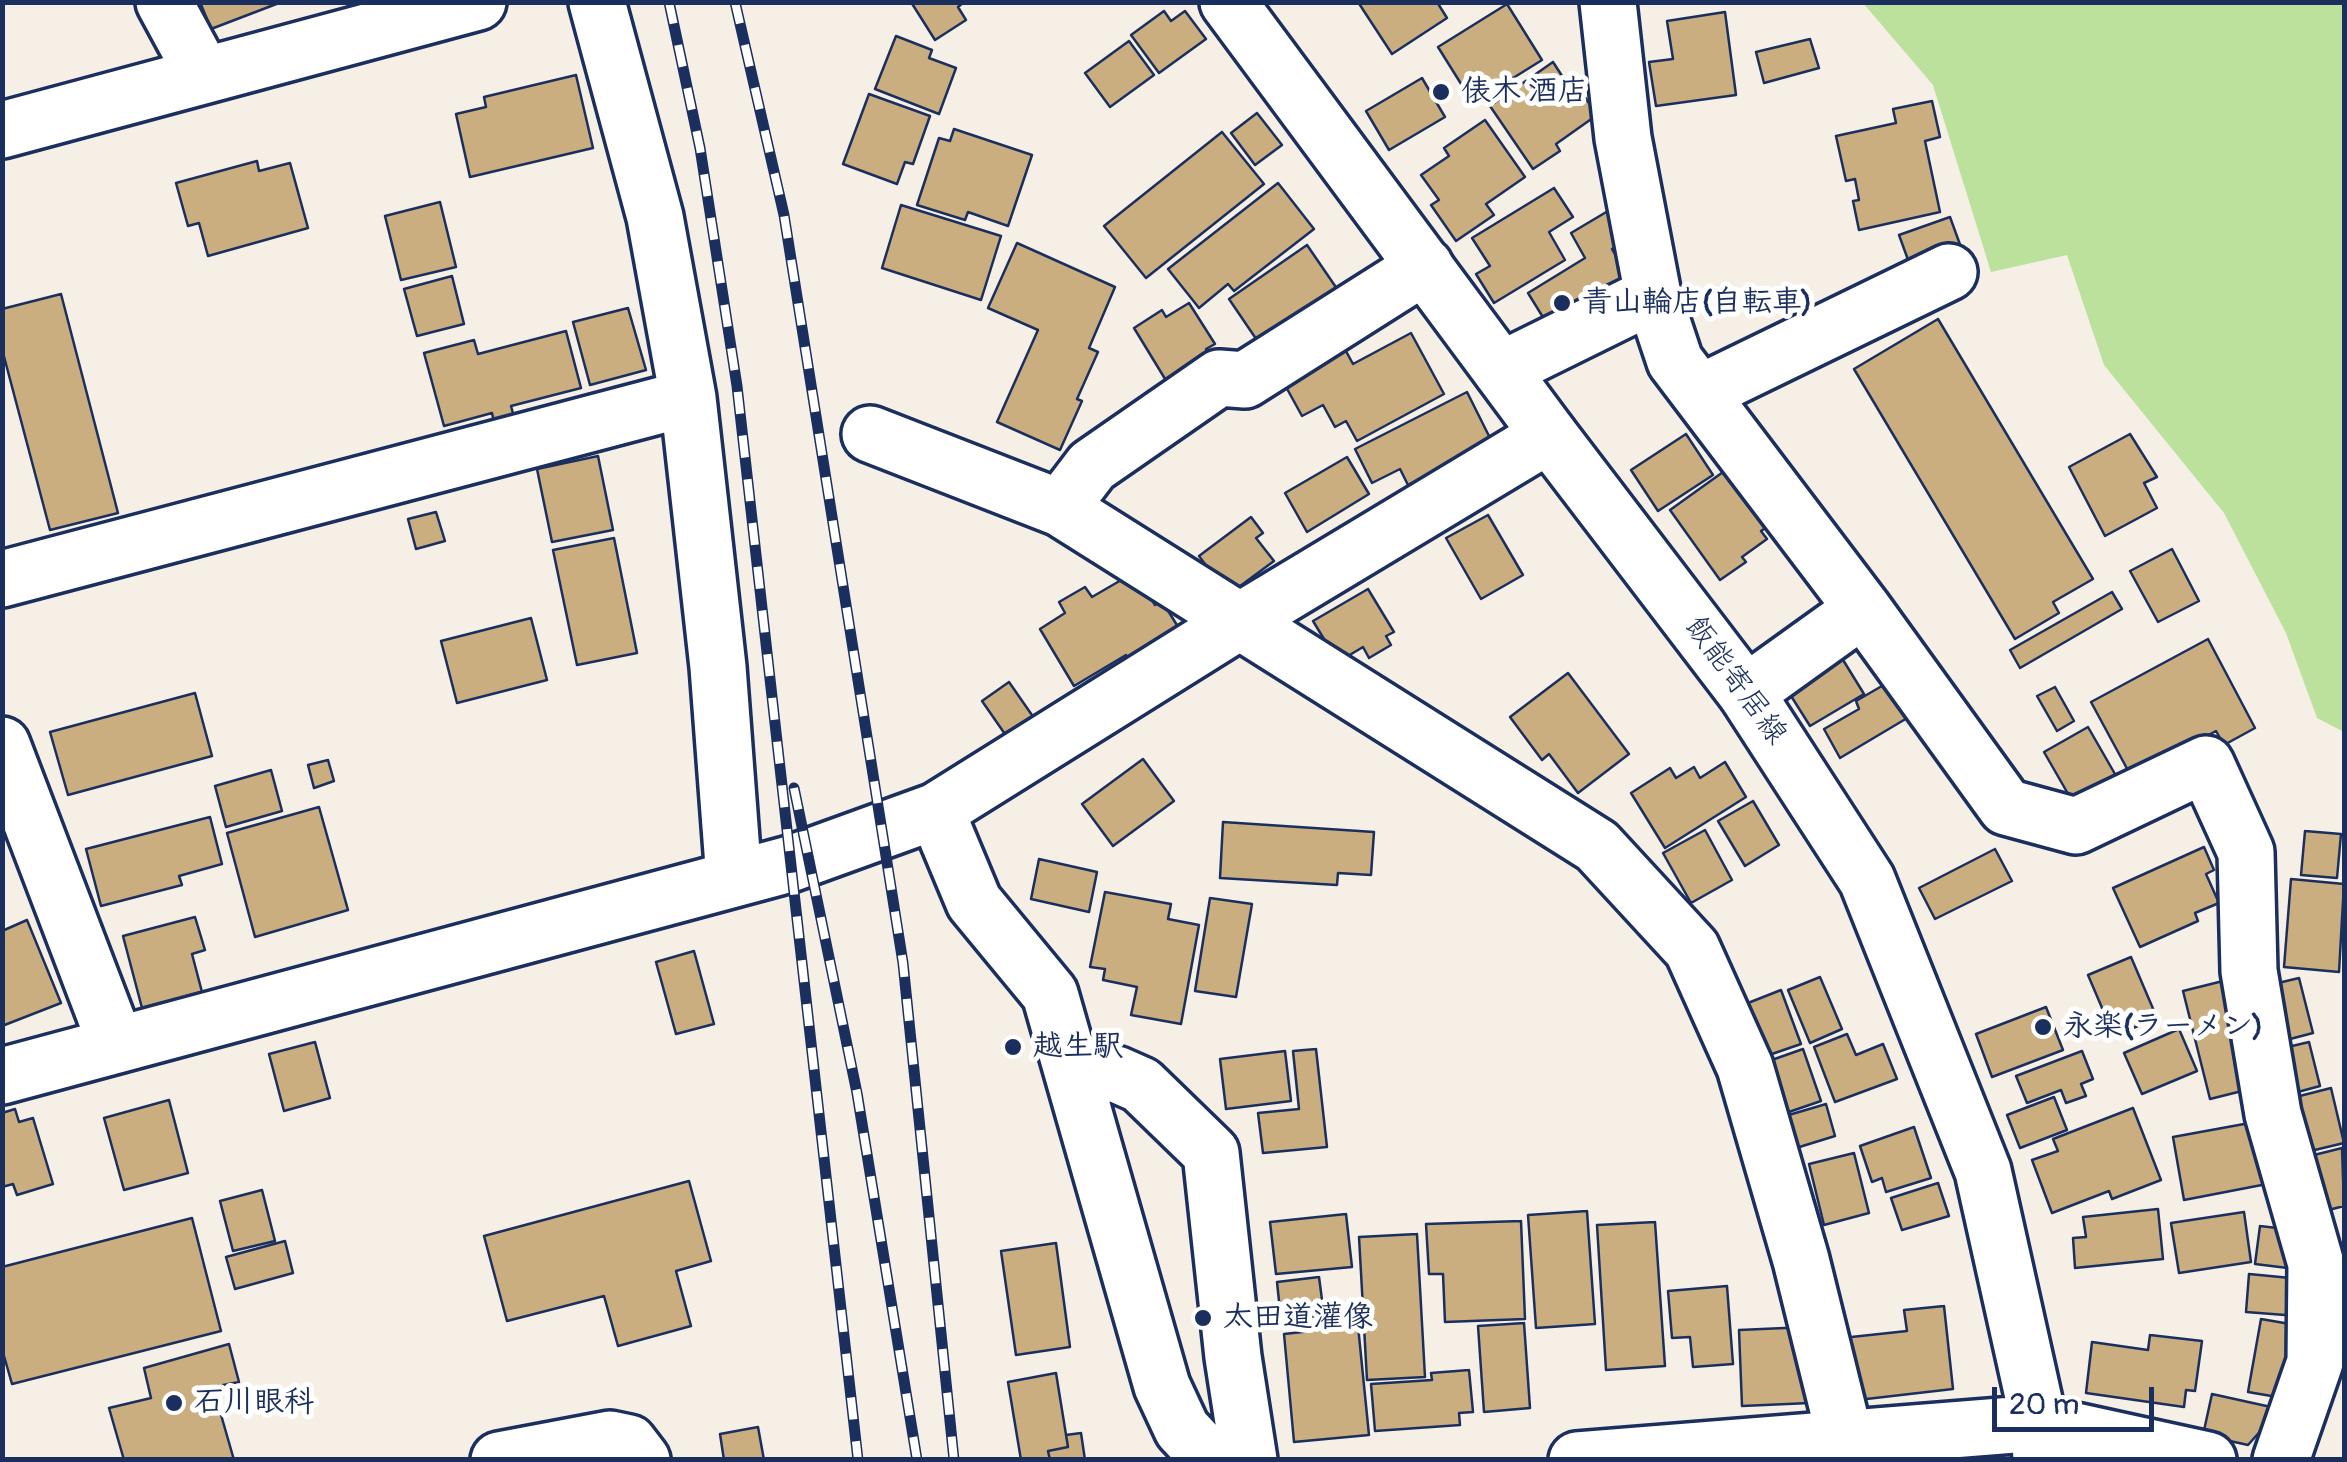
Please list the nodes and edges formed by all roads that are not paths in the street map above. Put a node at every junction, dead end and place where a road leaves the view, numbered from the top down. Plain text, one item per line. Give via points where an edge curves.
1 (164, 2) edge
2 (478, 2) edge
3 (597, 2) edge
4 (1228, 2) edge
5 (1608, 2) edge
6 (203, 74) junction
7 (2, 130) edge
8 (1425, 266) junction
9 (1949, 272) dead end
10 (1653, 295) junction
11 (1501, 370) junction
12 (1700, 393) junction
13 (688, 398) junction
14 (870, 434) dead end
15 (1548, 435) junction
16 (1060, 508) junction
17 (2, 579) edge
18 (1863, 609) junction
19 (1240, 621) junction
20 (1746, 693) junction
21 (2, 745) edge
22 (936, 811) junction
23 (734, 879) junction
24 (116, 1044) junction
25 (2, 1076) edge
26 (1074, 1076) junction
27 (1845, 1438) junction
28 (2040, 1441) edge
29 (499, 1460) edge
30 (642, 1460) edge
31 (1210, 1460) edge
32 (1249, 1460) edge
33 (1577, 1460) edge
34 (2208, 1460) edge
35 (2280, 1460) edge

1 - 6 street
2 - 6 street
3 - 13 street via 654,217
4 - 8 street, 飯能寄居線
5 - 10 street via 1623,138
6 - 7 street
8 - 11 street, 飯能寄居線
8 - 16 street via 1245,380 1219,378 1092,466
9 - 12 street
10 - 11 street
10 - 12 street via 1675,360
11 - 15 street, 飯能寄居線
12 - 18 street
13 - 17 street
13 - 23 street
14 - 16 street
15 - 19 street
15 - 20 street, 飯能寄居線
16 - 19 street
18 - 20 street
18 - 35 street via 2006,807 2076,826 2206,764 2246,852 2249,971 2273,1114 2316,1264 2315,1362
19 - 22 street
19 - 27 street via 1597,846 1692,949 1745,1067
20 - 28 street, 飯能寄居線 via 1867,880 1983,1171
21 - 24 street
22 - 23 street
22 - 26 street via 974,902 1050,994
23 - 24 street
24 - 25 street
26 - 31 street via 1162,1386 1182,1429
26 - 32 street via 1116,1074 1141,1085 1210,1153
27 - 28 street
27 - 33 street
28 - 34 street
29 - 30 street via 610,1440 629,1443

